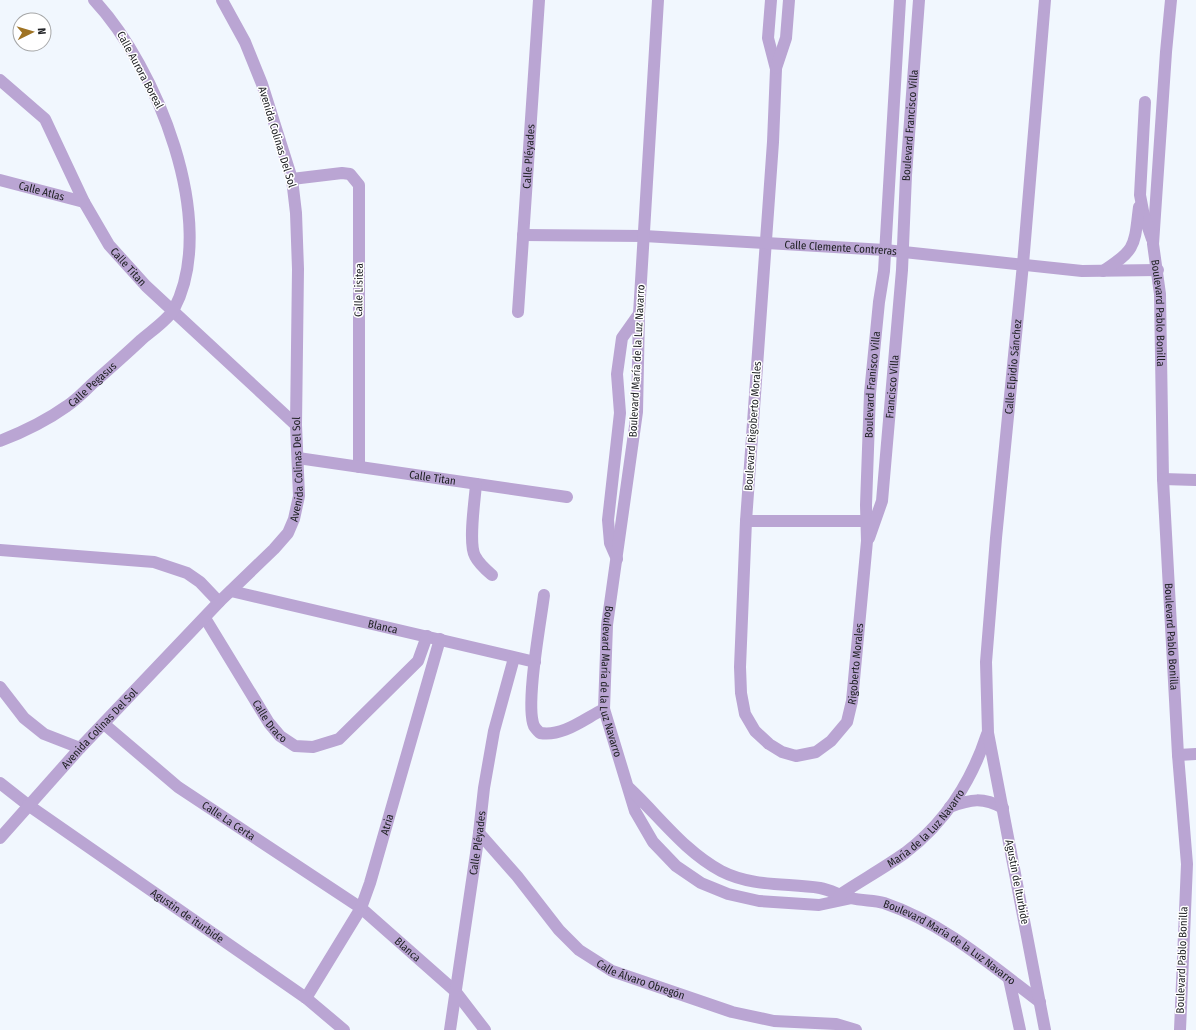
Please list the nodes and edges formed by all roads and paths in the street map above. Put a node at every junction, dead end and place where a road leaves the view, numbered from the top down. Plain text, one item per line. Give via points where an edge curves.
1 (94, 0) edge
2 (222, 0) edge
3 (539, 0) edge
4 (658, 0) edge
5 (771, 0) edge
6 (789, 0) edge
7 (900, 0) edge
8 (919, 0) edge
9 (1045, 0) edge
10 (1171, 0) edge
11 (776, 69) junction
12 (0, 80) edge
13 (1145, 102) dead end
14 (888, 175) junction
15 (906, 175) junction
16 (292, 179) junction
17 (0, 180) edge
18 (1140, 196) junction
19 (84, 202) junction
20 (523, 234) junction
21 (644, 236) junction
22 (766, 243) junction
23 (1153, 244) junction
24 (885, 250) junction
25 (904, 252) junction
26 (1023, 264) junction
27 (1158, 270) junction
28 (1102, 272) junction
29 (173, 311) junction
30 (518, 312) dead end
31 (639, 314) junction
32 (296, 425) junction
33 (0, 441) edge
34 (298, 458) junction
35 (360, 467) junction
36 (1164, 479) junction
37 (1196, 480) edge
38 (476, 484) junction
39 (567, 496) dead end
40 (746, 521) junction
41 (871, 521) junction
42 (0, 550) edge
43 (617, 559) junction
44 (492, 574) dead end
45 (232, 591) junction
46 (544, 595) dead end
47 (220, 602) junction
48 (205, 618) junction
49 (427, 636) junction
50 (440, 639) junction
51 (514, 658) junction
52 (535, 662) junction
53 (0, 687) edge
54 (604, 709) junction
55 (104, 724) junction
56 (988, 734) junction
57 (80, 748) junction
58 (1196, 754) edge
59 (1178, 755) junction
60 (796, 756) joint
61 (0, 783) edge
62 (629, 788) junction
63 (28, 805) junction
64 (950, 807) junction
65 (1003, 808) junction
66 (479, 833) junction
67 (0, 838) edge
68 (843, 898) junction
69 (361, 908) junction
70 (1009, 979) junction
71 (455, 991) junction
72 (306, 998) junction
73 (1040, 1002) junction
74 (344, 1030) edge
75 (450, 1030) edge
76 (484, 1030) edge
77 (856, 1030) edge
78 (1020, 1030) edge
79 (1045, 1030) edge
80 (1180, 1030) edge

1 - 29 street, Calle Aurora Boreal via 112,19 137,60 160,104 173,143 186,197 190,239 183,288
2 - 16 street, Avenida Colinas Del Sol via 262,84
3 - 20 street, Calle Pléyades
4 - 21 street, Boulevard María de la Luz Navarro
5 - 11 street, Boulevard Rigoberto Morales via 768,38
6 - 11 street, Boulevard Rigoberto Morales via 786,38
7 - 14 street, Boulevard Francisco Villa
8 - 15 street, Boulevard Francisco Villa
9 - 26 street, Calle Elpidio Sánchez
10 - 23 street, Boulevard Pablo Bonilla via 1164,67
11 - 22 street, Boulevard Rigoberto Morales
12 - 19 street, Calle Titan via 45,119
13 - 18 street, Boulevard Pablo Bonilla
14 - 15 street
14 - 24 street, Boulevard Francisco Villa
15 - 25 street, Boulevard Francisco Villa
16 - 32 street, Avenida Colinas Del Sol via 298,269
16 - 35 street, Calle Lisitea via 342,173 350,174 359,185
17 - 19 street, Calle Atlas
18 - 23 street, Boulevard Pablo Bonilla
18 - 28 street via 1131,249
19 - 29 street, Calle Titan via 109,245
20 - 21 street, Calle Clemente Contreras
20 - 30 street, Calle Pléyades
21 - 22 street, Calle Clemente Contreras
21 - 31 street, Boulevard María de la Luz Navarro
22 - 24 street, Calle Clemente Contreras
22 - 40 street, Boulevard Rigoberto Morales
23 - 27 street, Boulevard Pablo Bonilla
24 - 25 street, Calle Clemente Contreras
24 - 41 street, Boulevard Franisco Villa via 870,393
25 - 26 street, Calle Clemente Contreras
25 - 41 street, Francisco Villa via 882,501
26 - 28 street, Calle Clemente Contreras
26 - 56 street, Calle Elpidio Sánchez via 986,662
27 - 28 street, Calle Clemente Contreras
27 - 36 street, Boulevard Pablo Bonilla
29 - 32 street, Calle Titan
29 - 33 street, Calle Pegasus via 68,406 39,424
31 - 43 street, Boulevard María de la Luz Navarro via 637,412
31 - 43 street via 622,338 617,374 620,413 608,520 610,544
32 - 34 street, Avenida Colinas Del Sol
34 - 35 street, Calle Titan
34 - 45 street, Avenida Colinas Del Sol via 299,496 288,533
35 - 38 street, Calle Titan
36 - 37 street
36 - 59 street, Boulevard Pablo Bonilla
38 - 39 street, Calle Titan
38 - 44 street via 472,543 474,555
40 - 41 street
40 - 60 street, Boulevard Rigoberto Morales via 740,667 745,714 755,731 769,744 782,752
41 - 60 street, Rigoberto Morales via 856,669 847,722 831,741 816,752
42 - 47 street via 154,562 187,573
43 - 54 street, Boulevard María de la Luz Navarro via 607,625
45 - 47 street, Avenida Colinas Del Sol
45 - 49 street, Blanca
46 - 52 street
47 - 48 street, Avenida Colinas Del Sol
48 - 49 street, Calle Draco via 269,723 280,736 295,746 314,747 339,738 418,661
48 - 55 street, Avenida Colinas Del Sol
49 - 50 street, Blanca
50 - 51 street, Blanca
50 - 69 street, Atria
51 - 52 street, Blanca
51 - 66 street, Calle Pléyades via 494,732
52 - 54 street via 532,716 534,726 540,733 553,734 569,729
53 - 57 street via 24,718 44,734
54 - 62 street, Boulevard María de la Luz Navarro
55 - 57 street, Avenida Colinas Del Sol
55 - 69 street, Calle La Certa via 178,787
56 - 64 street, María de la Luz Navarro via 978,760
56 - 65 street, Agustin de Iturbide
57 - 63 street, Avenida Colinas Del Sol
58 - 59 street
59 - 80 street, Boulevard Pablo Bonilla via 1187,864
61 - 63 street, Agustin de iturbide
62 - 68 street, Boulevard María de la Luz Navarro via 681,842 723,872 773,885 820,888
62 - 68 street, Boulevard María de la Luz Navarro via 635,811 654,842 676,866 701,882 728,894 759,901 819,905
63 - 67 street, Avenida Colinas Del Sol
63 - 72 street, Agustin de iturbide
64 - 65 street via 965,801 980,800 991,801
64 - 68 street, María de la Luz Navarro via 906,852
65 - 73 street, Agustin de Iturbide
66 - 71 street, Calle Pléyades
66 - 77 street, Calle Álvaro Obregón via 569,940 579,950 612,971 732,1012 774,1021 836,1024
68 - 70 street, Boulevard María de la Luz Navarro via 883,903 926,920
69 - 71 street, Blanca
69 - 72 street, Atria
70 - 73 street, Boulevard María de la Luz Navarro
70 - 78 street
71 - 75 street, Calle Pléyades
71 - 76 street, Blanca
72 - 74 street, Agustin de iturbide
73 - 79 street, Agustin de Iturbide

